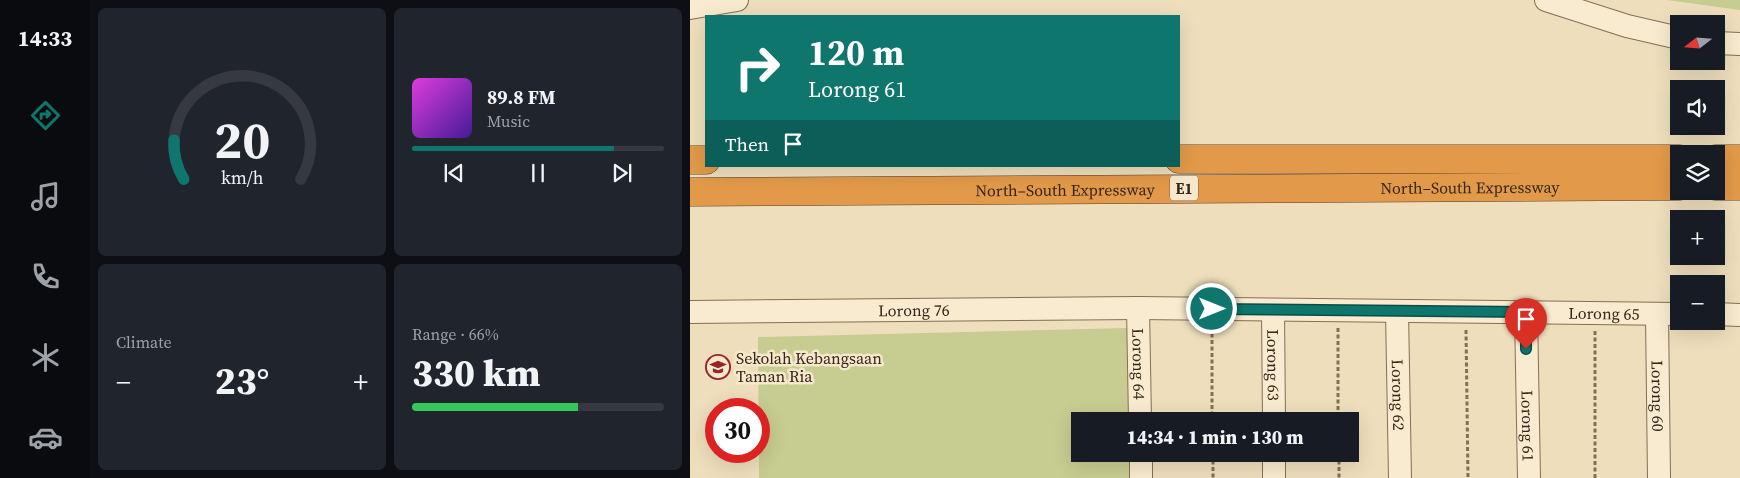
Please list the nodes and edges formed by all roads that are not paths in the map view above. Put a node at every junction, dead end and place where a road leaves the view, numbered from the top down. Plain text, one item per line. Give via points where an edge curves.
1 (738, 0) edge
2 (1546, 0) edge
3 (690, 8) edge
4 (1670, 36) edge
5 (1725, 43) edge
6 (1740, 44) edge
7 (1180, 159) edge
8 (1670, 159) edge
9 (1725, 159) edge
10 (1740, 159) edge
11 (690, 160) edge
12 (705, 160) edge
13 (1670, 186) edge
14 (1725, 186) edge
15 (1740, 186) edge
16 (690, 192) edge
17 (1138, 308) junction
18 (1273, 310) junction
19 (1397, 311) junction
20 (690, 312) edge
21 (1526, 312) junction
22 (1668, 314) edge
23 (1725, 314) edge
24 (1740, 315) edge
25 (1140, 412) edge
26 (1274, 412) edge
27 (1141, 462) edge
28 (1274, 462) edge
29 (1141, 478) edge
30 (1274, 478) edge
31 (1400, 478) edge
32 (1529, 478) edge
33 (1659, 478) edge

1 - 3 street
2 - 4 street
5 - 6 street
7 - 8 highway, North–South Expressway / E1
9 - 10 highway
11 - 12 highway
13 - 16 highway, North–South Expressway / E1
14 - 15 highway
17 - 18 street, Lorong 65
17 - 20 street, Lorong 76
17 - 25 street, Lorong 64
18 - 19 street, Lorong 65
18 - 26 street, Lorong 63
19 - 21 street, Lorong 65
19 - 31 street, Lorong 62
21 - 22 street, Lorong 65
21 - 32 street, Lorong 61
22 - 33 street, Lorong 60
23 - 24 street
27 - 29 street
28 - 30 street

